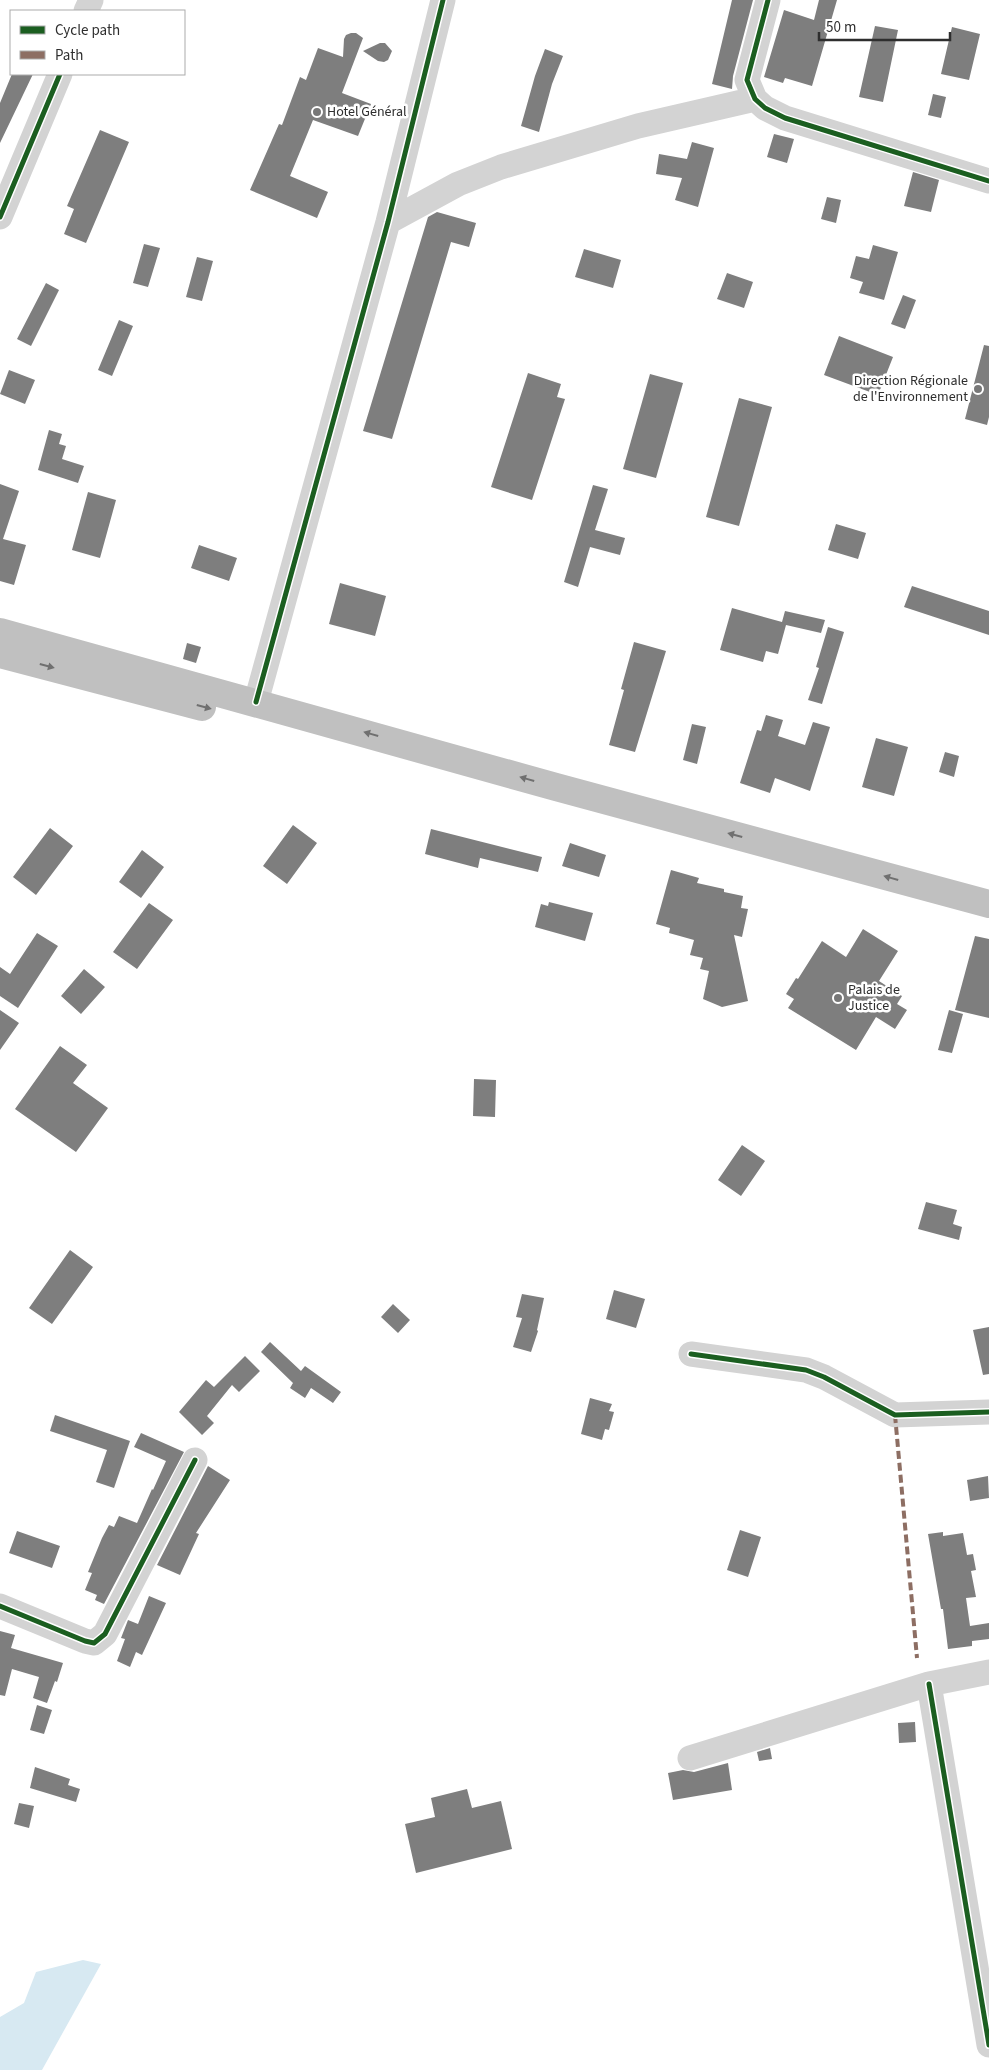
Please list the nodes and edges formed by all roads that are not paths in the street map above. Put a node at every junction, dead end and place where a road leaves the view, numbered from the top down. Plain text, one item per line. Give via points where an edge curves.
1 (443, 0) edge
2 (768, 0) edge
3 (60, 75) edge
4 (755, 99) junction
5 (989, 181) edge
6 (0, 217) edge
7 (388, 222) junction
8 (0, 632) edge
9 (0, 654) edge
10 (256, 702) junction
11 (554, 797) junction
12 (925, 896) junction
13 (989, 904) edge
14 (989, 923) edge
15 (690, 1354) dead end
16 (989, 1412) edge
17 (195, 1460) dead end
18 (0, 1606) edge
19 (989, 1672) edge
20 (929, 1684) junction
21 (690, 1758) dead end
22 (989, 2046) edge

1 - 7 street
2 - 4 street via 747,80
3 - 6 street
4 - 5 street via 764,108 785,118
4 - 7 street via 638,126 501,166 458,184
7 - 10 street
8 - 10 highway
9 -> 11 highway
11 -> 10 highway
11 - 12 highway
12 - 13 highway
12 - 14 highway
15 - 16 street via 806,1370 896,1415
17 - 18 street via 99,1640 94,1643 85,1641
19 - 20 street
20 - 21 street
20 - 22 street

